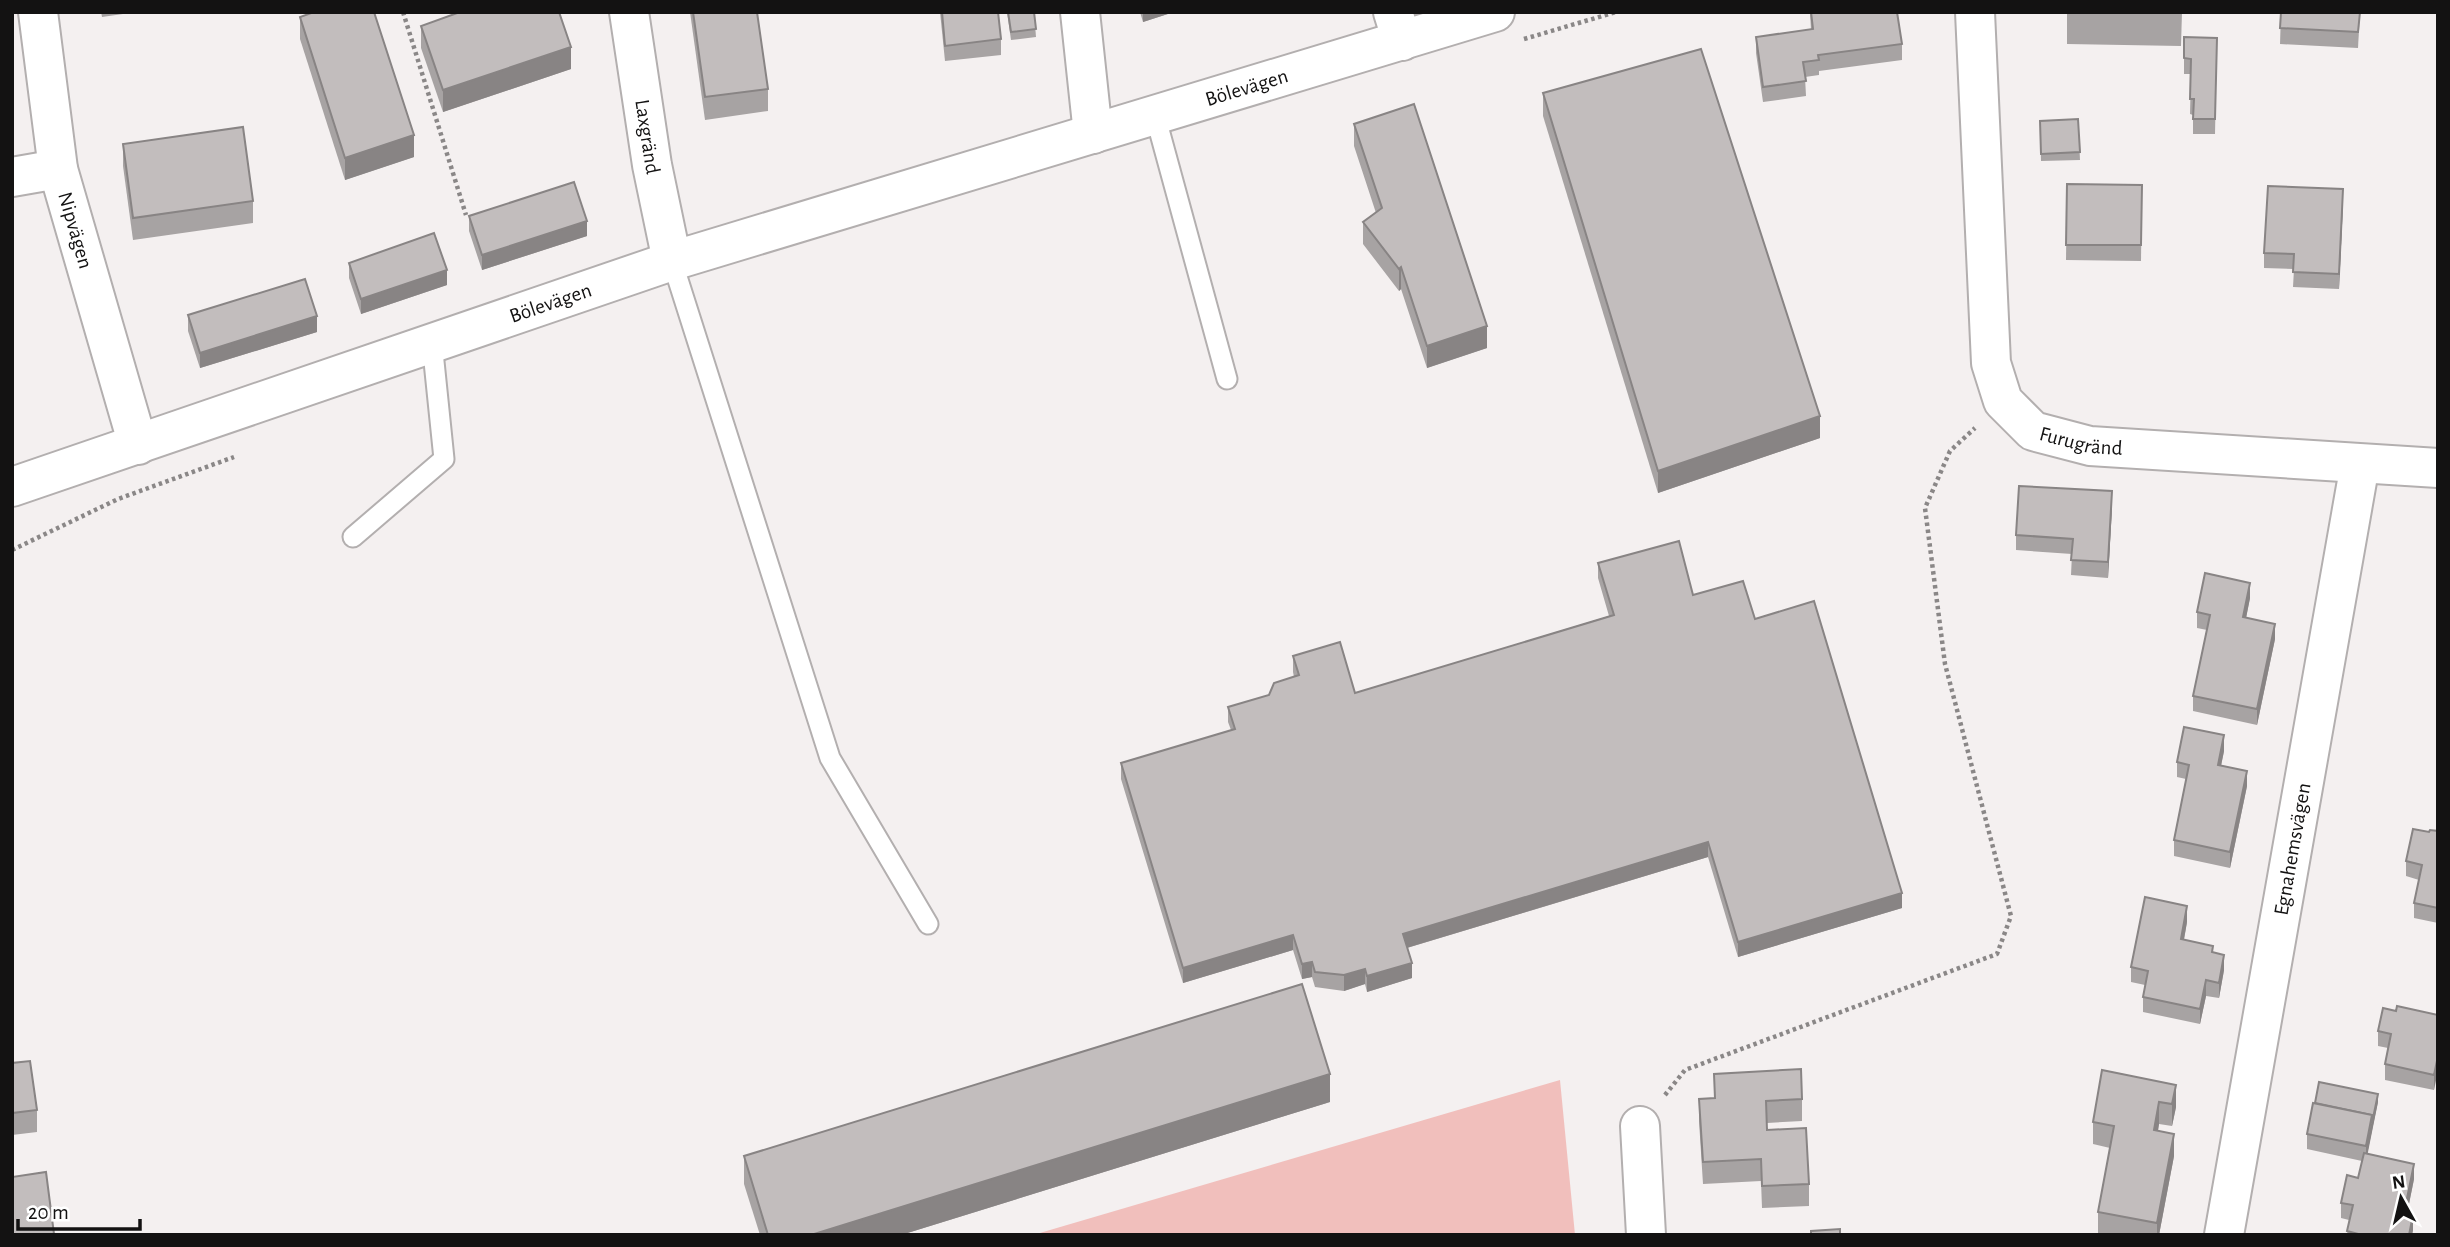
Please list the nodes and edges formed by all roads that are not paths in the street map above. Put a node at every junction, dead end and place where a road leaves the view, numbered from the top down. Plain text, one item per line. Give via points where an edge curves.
1 (38, 12) edge
2 (629, 12) edge
3 (1080, 12) edge
4 (1495, 12) edge
5 (1975, 12) edge
6 (1397, 27) edge
7 (1155, 115) junction
8 (1093, 134) junction
9 (58, 169) junction
10 (12, 177) edge
11 (673, 261) junction
12 (432, 342) junction
13 (1227, 379) dead end
14 (138, 445) junction
15 (2360, 464) junction
16 (2438, 468) edge
17 (12, 487) edge
18 (354, 537) dead end
19 (928, 925) dead end
20 (1640, 1126) road end
21 (1646, 1235) edge
22 (2224, 1235) edge

1 - 9 street, Nipvägen
2 - 11 street, Laxgränd via 652,165
3 - 8 street
4 - 6 street, Bölevägen
5 - 15 street, Furugränd via 1991,363 2003,401 2033,431 2090,446
6 - 7 street, Bölevägen
7 - 8 street, Bölevägen
7 - 13 lane
8 - 11 street, Bölevägen
9 - 10 street
9 - 14 street, Nipvägen
11 - 12 street, Bölevägen
11 - 19 lane via 830,758
12 - 14 street, Bölevägen
12 - 18 lane via 444,458
14 - 17 street, Bölevägen
15 - 16 street, Furugränd
15 - 22 street, Egnahemsvägen
20 - 21 street

